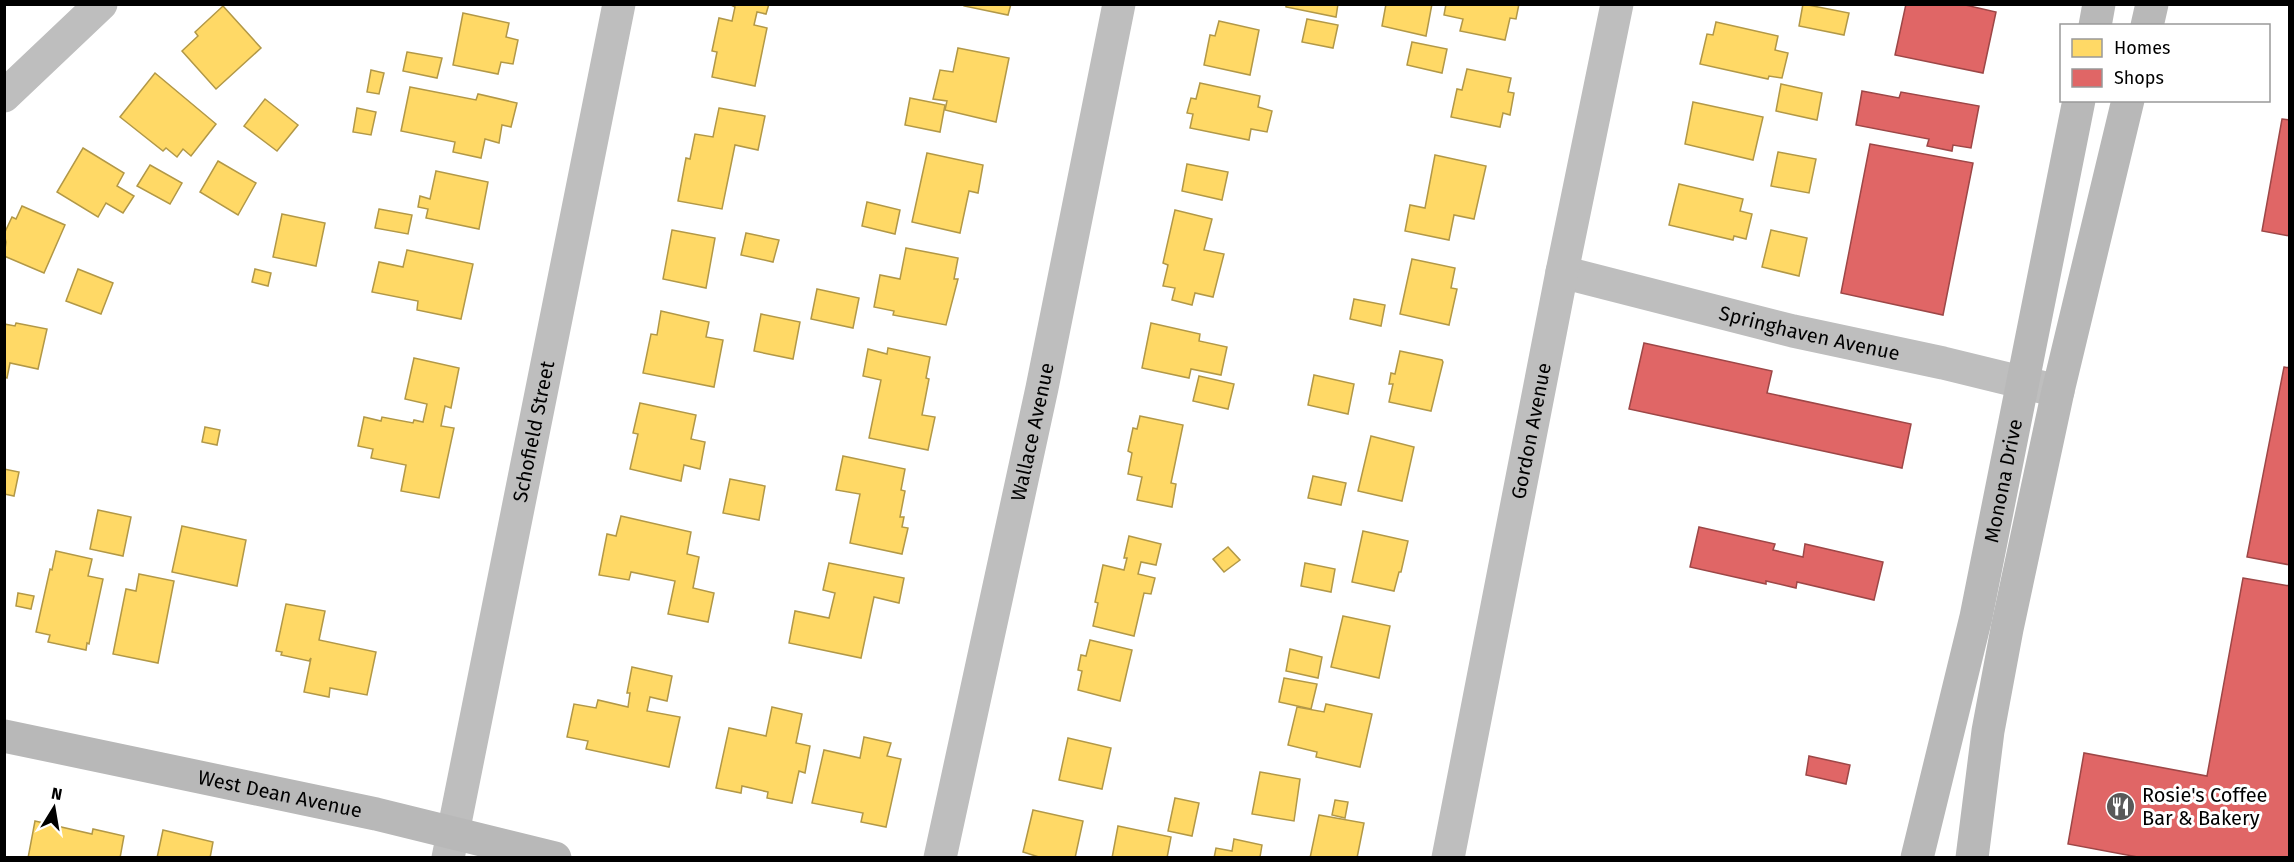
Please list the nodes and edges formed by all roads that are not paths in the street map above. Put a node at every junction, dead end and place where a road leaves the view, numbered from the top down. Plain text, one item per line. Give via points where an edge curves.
1 (101, 4) edge
2 (619, 4) edge
3 (1119, 4) edge
4 (1617, 4) edge
5 (2099, 4) edge
6 (2152, 4) edge
7 (2095, 24) edge
8 (2147, 24) edge
9 (4, 96) edge
10 (2079, 102) edge
11 (2128, 102) edge
12 (1562, 272) junction
13 (2022, 381) junction
14 (2058, 391) junction
15 (4, 736) edge
16 (451, 845) edge
17 (555, 858) edge
18 (940, 858) edge
19 (1448, 858) edge
20 (1917, 858) edge
21 (1972, 858) edge

1 - 9 street
2 - 16 street, Schofield Street
3 - 18 street, Wallace Avenue via 1042,388
4 - 12 street, Gordon Avenue
5 - 7 street
6 - 8 street
10 - 13 street, Monona Drive
11 - 14 street, Monona Drive
12 - 13 street, Springhaven Avenue via 1793,331
12 - 19 street, Gordon Avenue
13 - 14 street, Springhaven Avenue
13 - 20 street, Monona Drive via 1976,617
14 - 21 street, Monona Drive via 1988,731
15 - 16 street, West Dean Avenue via 376,814
16 - 17 street, West Dean Avenue

